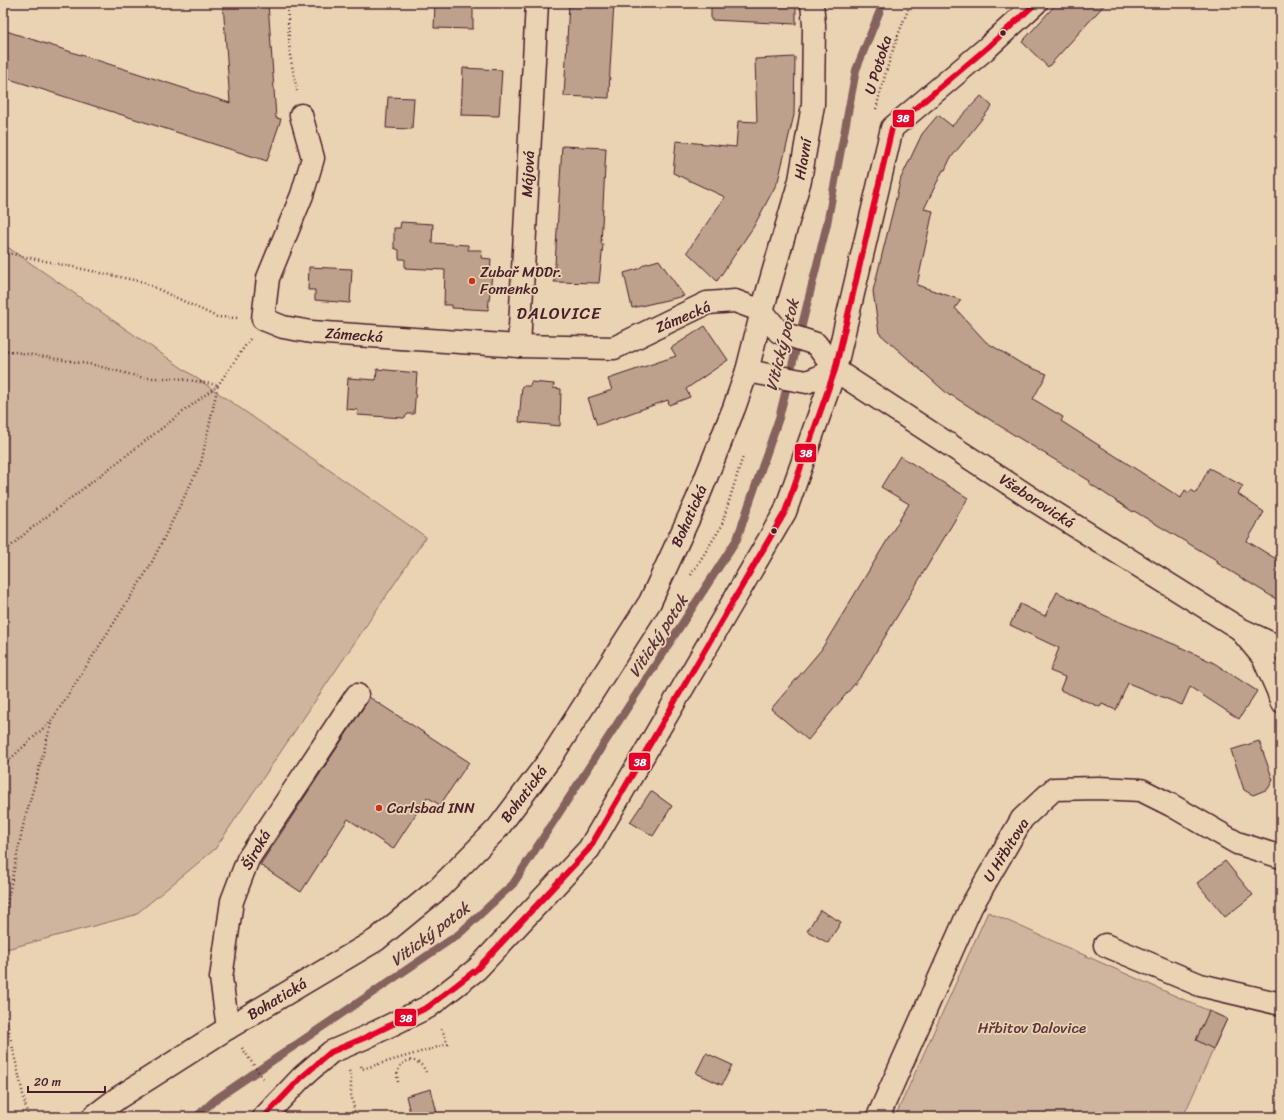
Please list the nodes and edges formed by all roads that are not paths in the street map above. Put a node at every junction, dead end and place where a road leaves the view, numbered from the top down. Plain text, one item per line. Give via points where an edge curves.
1 (537, 3) edge
2 (812, 3) edge
3 (1036, 3) edge
4 (301, 115) road end
5 (762, 311) junction
6 (519, 346) junction
7 (835, 370) junction
8 (757, 372) junction
9 (1240, 629) junction
10 (1281, 648) edge
11 (357, 695) dead end
12 (1281, 701) edge
13 (1281, 857) edge
14 (1105, 945) dead end
15 (1281, 1004) edge
16 (228, 1028) junction
17 (93, 1117) edge
18 (264, 1117) edge
19 (878, 1117) edge

1 - 6 street, Májová
2 - 5 street, Hlavní via 813,105 800,180
3 - 7 street via 892,128
4 - 6 street, Zámecká via 312,158 302,195 268,278 263,319 283,327 311,332
5 - 6 street, Zámecká via 735,301 708,303 614,348
5 - 7 street via 779,332 816,344
5 - 8 street, Bohatická
7 - 8 street via 807,382
7 - 9 street, Všeborovická via 1031,498
7 - 18 street via 786,512 589,849 477,969 428,1007 331,1052 302,1077
8 - 16 street, Bohatická via 734,408 697,500 650,602 550,759 498,828 439,888 376,940
9 - 10 street, Všeborovická
9 - 12 street, Všeborovická via 1263,657
11 - 16 street, Široká via 248,859 232,901 221,978
13 - 19 street, U Hřbitova via 1237,843 1141,790 1054,789 1022,819 971,907
14 - 15 street via 1200,985
16 - 17 street, Bohatická via 118,1098

